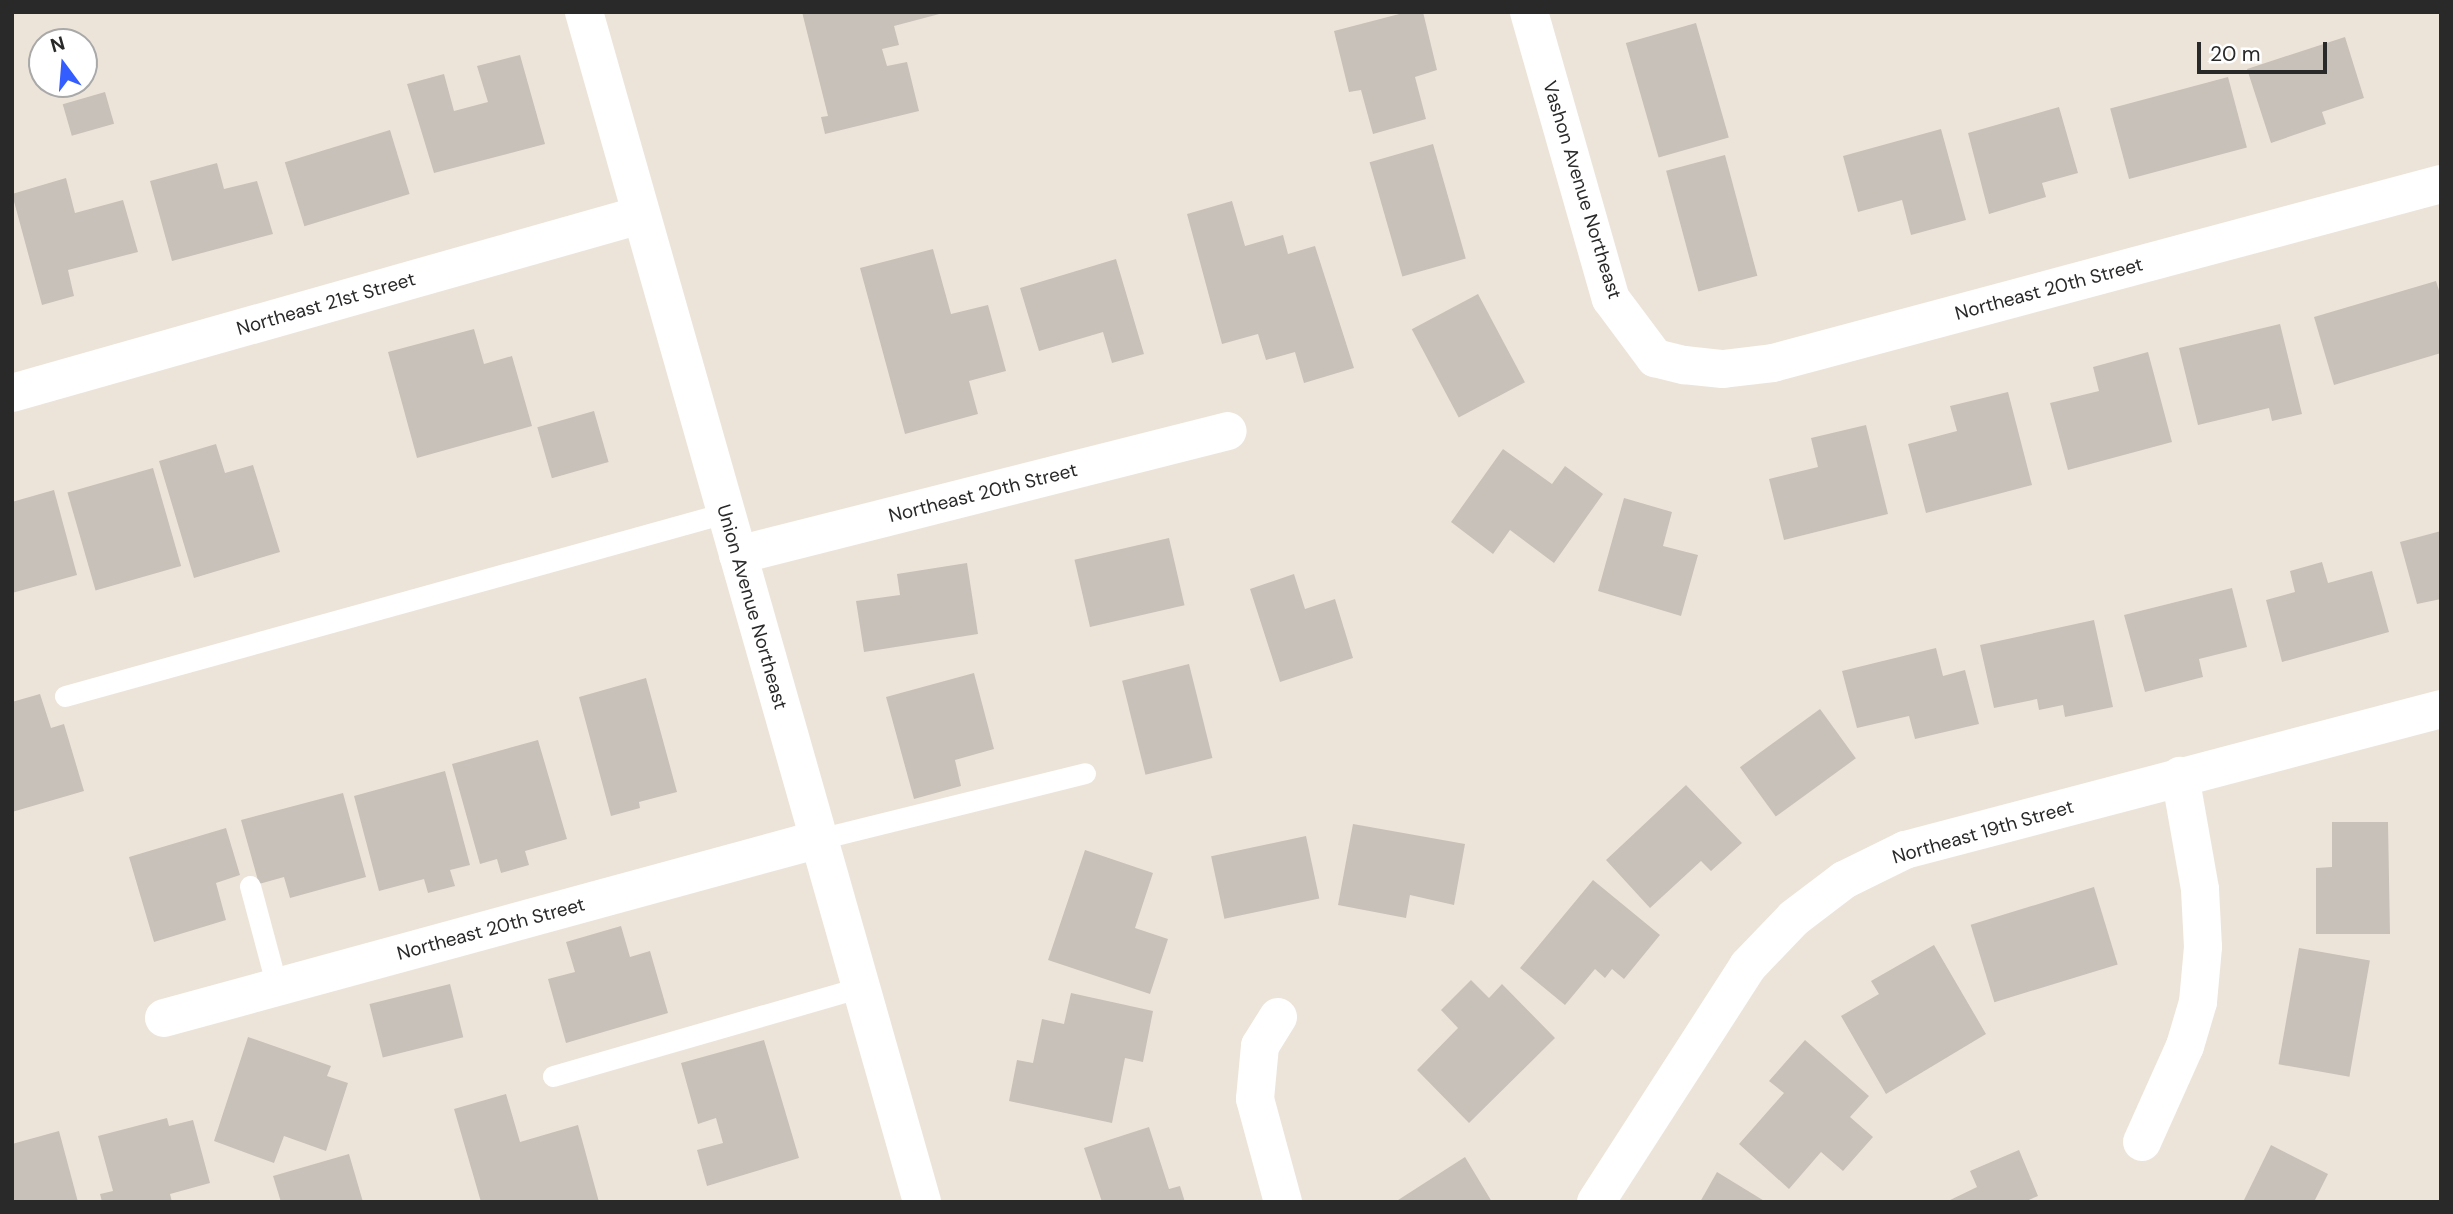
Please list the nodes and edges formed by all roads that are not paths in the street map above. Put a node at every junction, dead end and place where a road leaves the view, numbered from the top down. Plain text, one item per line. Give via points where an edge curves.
1 (584, 12) edge
2 (1529, 12) edge
3 (2441, 184) edge
4 (640, 215) junction
5 (1656, 358) joint
6 (12, 393) edge
7 (1228, 430) dead end
8 (726, 513) junction
9 (738, 555) junction
10 (65, 696) dead end
11 (2441, 709) edge
12 (1085, 773) dead end
13 (2180, 776) junction
14 (818, 839) junction
15 (250, 886) dead end
16 (277, 987) junction
17 (861, 987) junction
18 (1278, 1017) dead end
19 (164, 1018) dead end
20 (553, 1076) dead end
21 (2143, 1142) dead end
22 (922, 1202) edge
23 (1283, 1202) edge
24 (1596, 1202) edge

1 - 4 street, Union Avenue Northeast
2 - 5 street, Vashon Avenue Northeast via 1611,299
3 - 5 street, Northeast 20th Street via 1773,363 1723,369
4 - 6 street, Northeast 21st Street
4 - 8 street, Union Avenue Northeast
7 - 9 street, Northeast 20th Street
8 - 9 street, Union Avenue Northeast
8 - 10 lane
9 - 14 street, Union Avenue Northeast
11 - 13 street, Northeast 19th Street
12 - 14 lane
13 - 21 street via 2200,889 2203,947 2198,1002 2185,1046
13 - 24 street, Northeast 19th Street via 1905,850 1844,880 1794,918 1748,966
14 - 16 street, Northeast 20th Street
14 - 17 street, Union Avenue Northeast
15 - 16 lane
16 - 19 street, Northeast 20th Street
17 - 20 lane
17 - 22 street, Union Avenue Northeast
18 - 23 street via 1260,1046 1255,1099

